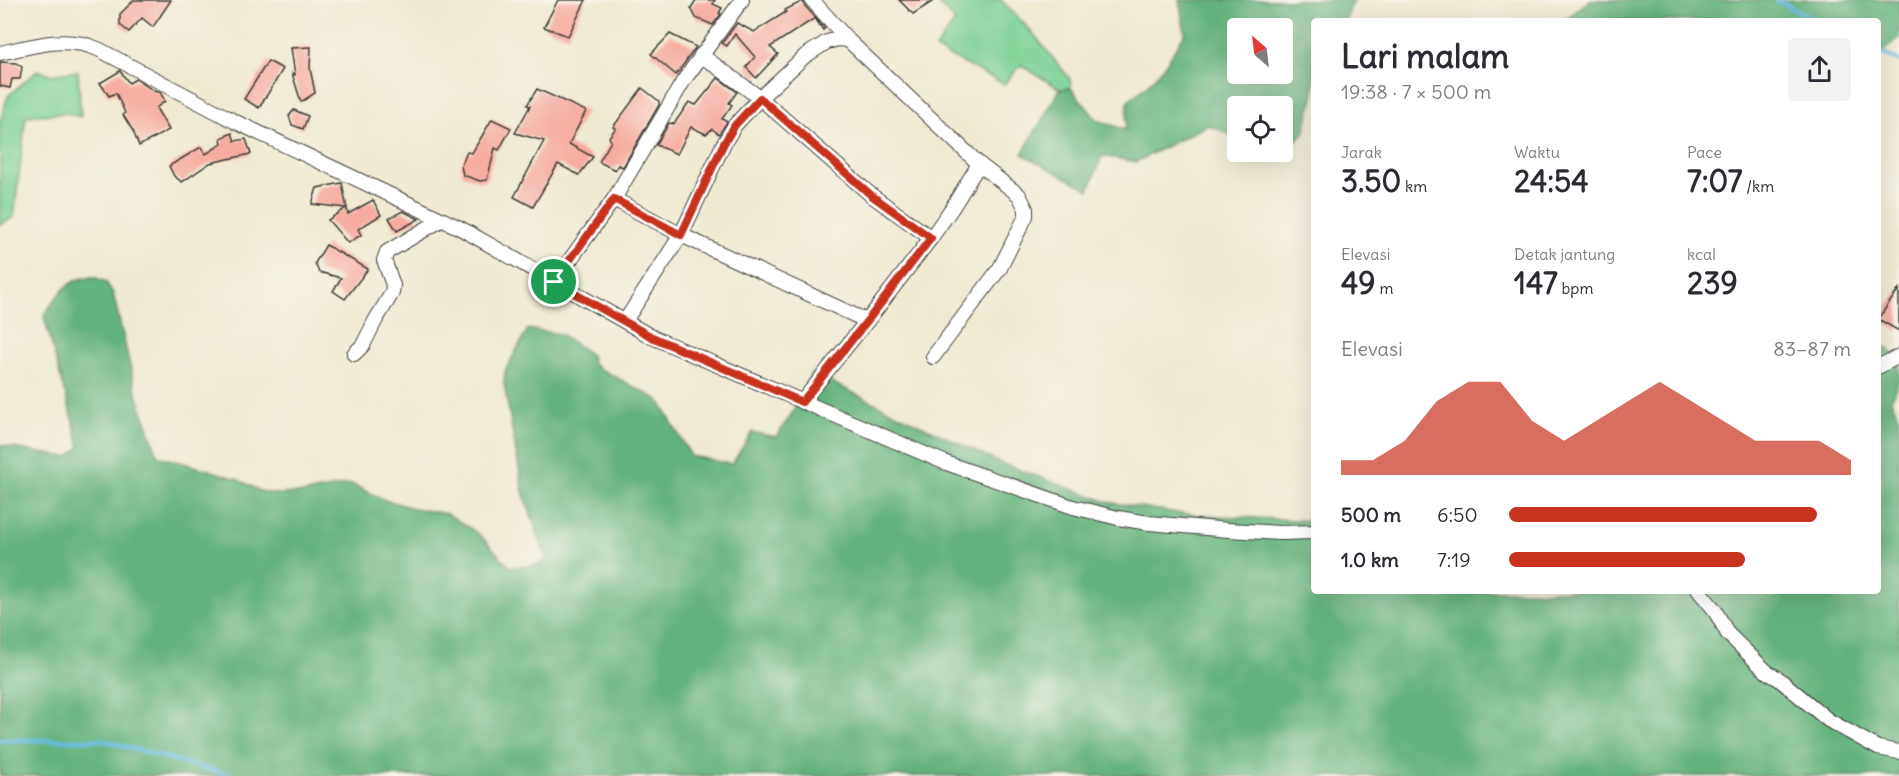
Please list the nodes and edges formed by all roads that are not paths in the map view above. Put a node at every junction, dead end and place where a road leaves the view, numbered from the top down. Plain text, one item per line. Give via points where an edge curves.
1 (742, 0) edge
2 (812, 0) edge
3 (848, 40) junction
4 (0, 53) edge
5 (701, 55) junction
6 (760, 98) junction
7 (979, 164) junction
8 (614, 199) junction
9 (441, 220) junction
10 (681, 235) junction
11 (931, 238) junction
12 (554, 282) junction
13 (626, 321) junction
14 (867, 321) junction
15 (354, 354) dead end
16 (1899, 356) edge
17 (933, 357) dead end
18 (1881, 365) edge
19 (802, 402) junction
20 (1311, 532) edge
21 (1702, 594) edge
22 (1899, 752) edge

1 - 5 street
2 - 3 street
3 - 6 street via 838,39 816,48
3 - 7 street
4 - 9 street via 48,43 83,42 236,122
5 - 6 street
5 - 8 street
6 - 10 street via 723,145
6 - 11 street via 871,195
7 - 11 street
7 - 17 street via 1019,195 1026,216 1000,268
8 - 10 street
8 - 12 street
9 - 12 street
9 - 15 street via 387,252 384,260 392,292
10 - 13 street
10 - 14 street
11 - 14 street
12 - 13 street
13 - 19 street via 652,337
14 - 19 street
16 - 18 street
19 - 20 street via 978,476 1096,513 1185,527
21 - 22 street via 1728,634 1767,672 1828,720 1878,748

